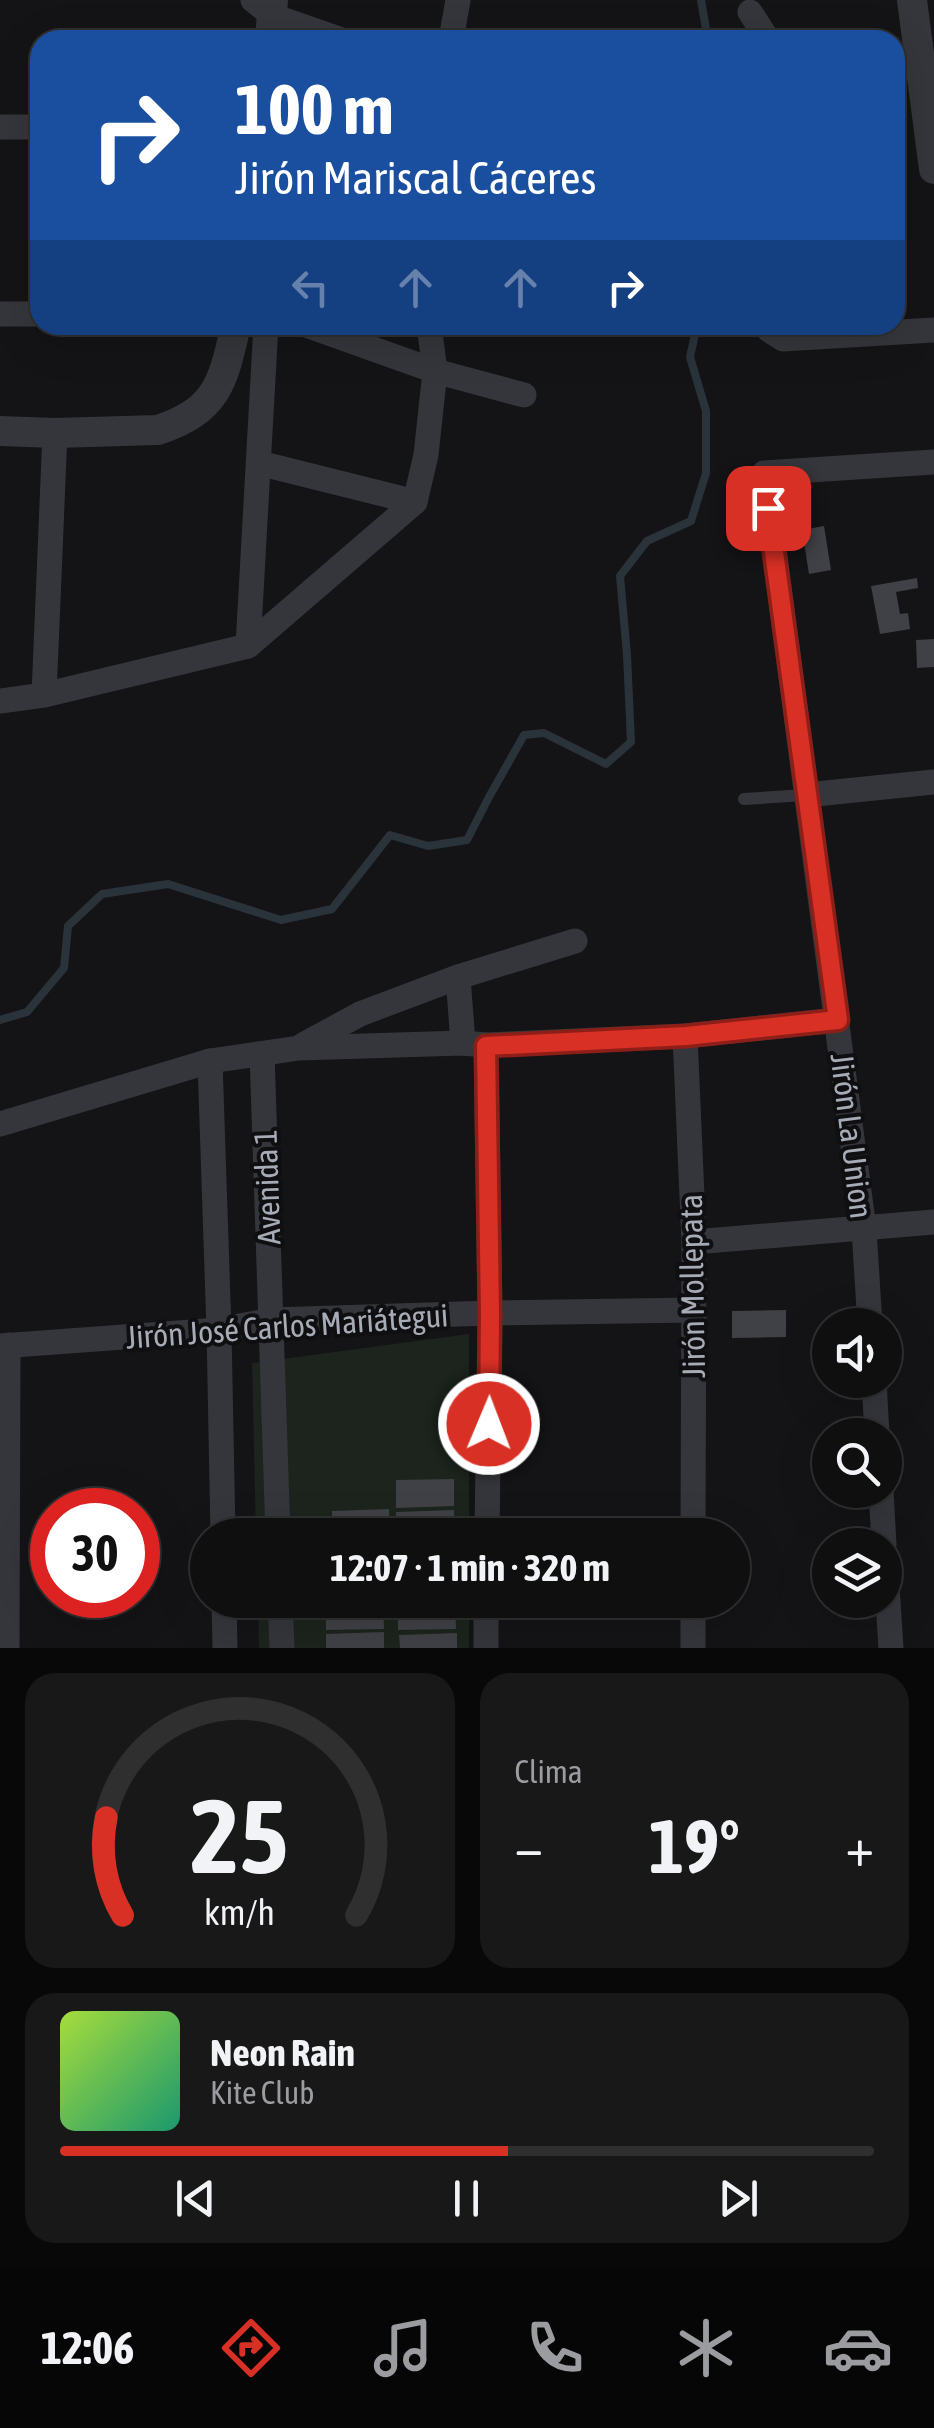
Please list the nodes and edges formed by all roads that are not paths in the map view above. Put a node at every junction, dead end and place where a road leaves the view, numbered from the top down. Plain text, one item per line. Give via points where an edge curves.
1 (458, 0) edge
2 (912, 0) edge
3 (750, 12) dead end
4 (267, 14) edge
5 (313, 30) edge
6 (453, 30) edge
7 (762, 30) edge
8 (0, 127) edge
9 (30, 127) edge
10 (934, 169) edge
11 (0, 314) edge
12 (30, 314) edge
13 (905, 330) edge
14 (934, 330) edge
15 (234, 335) edge
16 (265, 335) edge
17 (334, 335) edge
18 (430, 335) edge
19 (435, 371) junction
20 (524, 395) dead end
21 (0, 431) edge
22 (55, 432) junction
23 (934, 462) edge
24 (259, 464) junction
25 (415, 502) junction
26 (248, 646) junction
27 (44, 695) junction
28 (0, 702) edge
29 (934, 782) edge
30 (806, 795) junction
31 (744, 800) dead end
32 (574, 940) dead end
33 (458, 976) junction
34 (838, 1020) junction
35 (686, 1036) junction
36 (474, 1044) junction
37 (299, 1048) junction
38 (262, 1054) junction
39 (210, 1061) junction
40 (0, 1124) edge
41 (934, 1222) edge
42 (864, 1230) junction
43 (694, 1242) junction
44 (869, 1308) edge
45 (694, 1310) junction
46 (490, 1313) junction
47 (272, 1320) junction
48 (219, 1330) junction
49 (4, 1346) edge
50 (223, 1518) edge
51 (278, 1518) edge
52 (487, 1518) edge
53 (693, 1518) edge
54 (224, 1618) edge
55 (281, 1618) edge
56 (486, 1618) edge
57 (693, 1618) edge
58 (889, 1618) edge
59 (7, 1648) edge
60 (225, 1648) edge
61 (282, 1648) edge
62 (486, 1648) edge
63 (693, 1648) edge
64 (891, 1648) edge

1 - 6 street
2 - 10 street
3 - 7 street
4 - 5 street
8 - 9 street
11 - 12 street
13 - 14 street
15 - 22 street via 224,378 189,416 158,430
16 - 24 street
17 - 19 street
18 - 19 street
19 - 20 street
19 - 25 street
21 - 22 street
22 - 27 street
23 - 30 street, Jirón La Union via 764,472
24 - 25 street
24 - 26 street
25 - 26 street
26 - 27 street
27 - 28 street
29 - 30 street
30 - 31 lane
30 - 34 street, Jirón La Union
32 - 33 street
33 - 36 street
33 - 37 street via 360,1014
34 - 35 street
34 - 42 street, Jirón La Union
35 - 36 street
35 - 43 street, Jirón Mollepata
36 - 37 street
36 - 46 street
37 - 38 street
38 - 39 street
38 - 47 street, Avenida 1
39 - 40 street
39 - 48 street
41 - 42 street
42 - 43 street
42 - 44 street, Jirón La Union
43 - 45 street, Jirón Mollepata
45 - 46 street, Jirón José Carlos Mariátegui
45 - 53 street, Jirón Mollepata
46 - 47 street, Jirón José Carlos Mariátegui
46 - 52 street
47 - 48 street, Jirón José Carlos Mariátegui
47 - 51 street, Avenida 1
48 - 49 street, Jirón José Carlos Mariátegui
48 - 50 street
49 - 59 street
54 - 60 street
55 - 61 street
56 - 62 street
57 - 63 street
58 - 64 street

